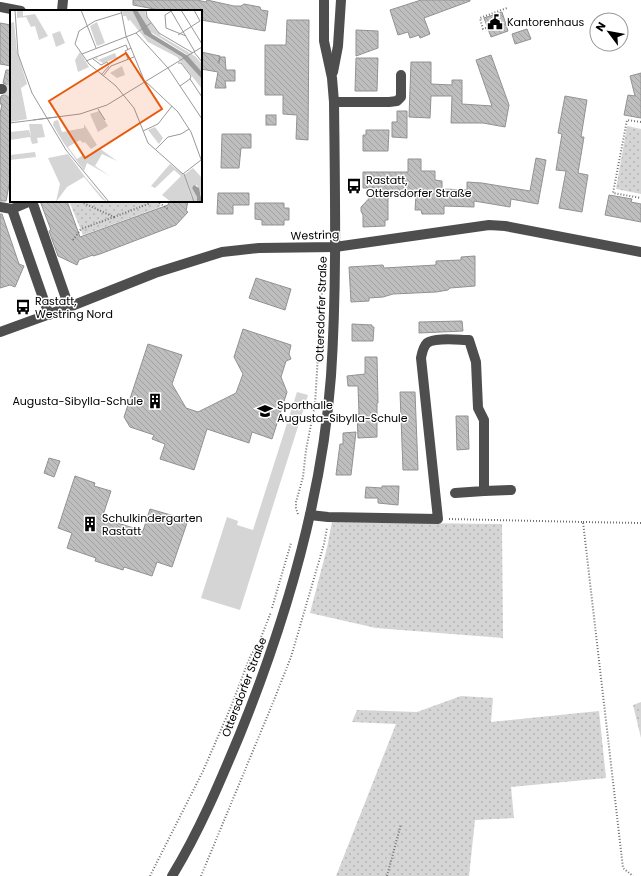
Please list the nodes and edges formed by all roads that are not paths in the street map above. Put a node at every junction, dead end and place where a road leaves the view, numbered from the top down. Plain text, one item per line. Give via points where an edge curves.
1 (64, 0) edge
2 (324, 0) edge
3 (341, 0) edge
4 (0, 7) edge
5 (16, 10) edge
6 (62, 10) edge
7 (401, 75) dead end
8 (332, 78) junction
9 (334, 102) junction
10 (29, 202) edge
11 (32, 202) edge
12 (0, 207) edge
13 (12, 208) junction
14 (335, 247) junction
15 (641, 252) edge
16 (69, 307) junction
17 (49, 315) junction
18 (0, 332) edge
19 (511, 490) dead end
20 (455, 492) dead end
21 (484, 492) junction
22 (310, 515) junction
23 (181, 861) junction
24 (172, 876) edge
25 (177, 876) edge

1 - 6 street
2 - 8 street, Ottersdorfer Straße via 324,42
3 - 8 street, Ottersdorfer Straße via 338,46
4 - 5 street
7 - 9 street via 398,100
8 - 9 street, Ottersdorfer Straße
9 - 14 street, Ottersdorfer Straße
10 - 13 street
11 - 16 street
12 - 13 street
13 - 17 street
14 - 15 street, Westring via 489,225
14 - 16 street, Westring via 259,248 222,252 155,273
14 - 22 street, Ottersdorfer Straße via 330,376 325,427
16 - 17 street, Westring
17 - 18 street, Westring
19 - 21 street
20 - 21 street
21 - 22 street via 484,420 478,408 476,362 469,340 434,340 428,343 421,358 438,519
22 - 23 street, Ottersdorfer Straße via 280,626 260,685 203,817
23 - 24 street, Ottersdorfer Straße
23 - 25 street, Ottersdorfer Straße

